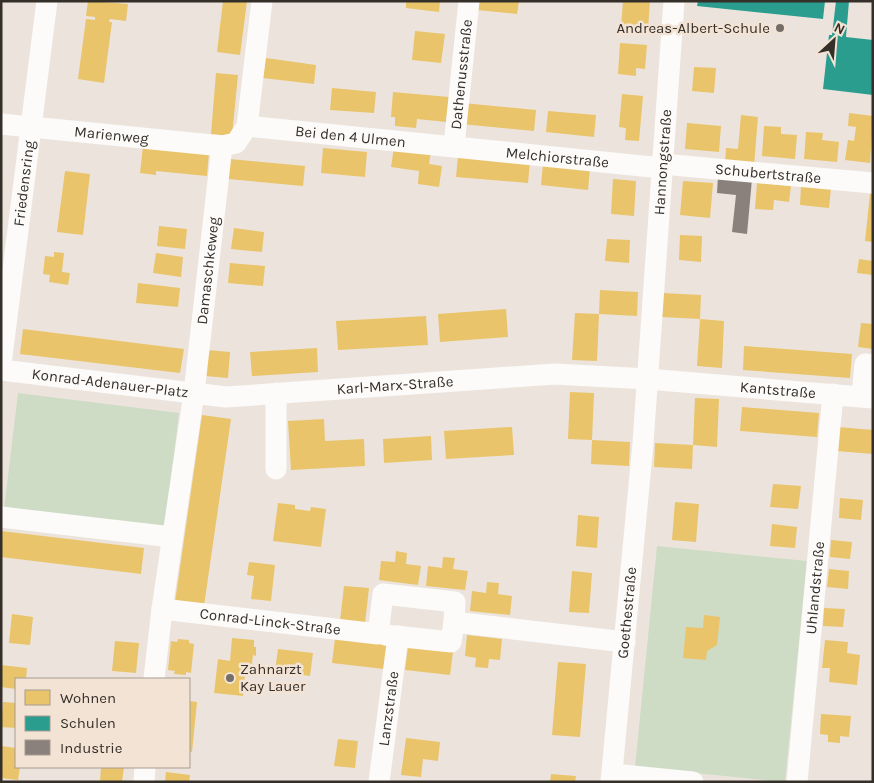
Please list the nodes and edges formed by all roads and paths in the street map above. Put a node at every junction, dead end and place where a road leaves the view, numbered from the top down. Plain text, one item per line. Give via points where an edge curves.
1 (47, 1) edge
2 (262, 1) edge
3 (469, 1) edge
4 (674, 1) edge
5 (1, 124) edge
6 (247, 126) junction
7 (30, 127) junction
8 (222, 146) junction
9 (454, 146) junction
10 (662, 164) junction
11 (873, 183) edge
12 (1, 364) edge
13 (873, 364) edge
14 (1, 370) edge
15 (647, 379) junction
16 (194, 393) junction
17 (276, 394) junction
18 (832, 394) junction
19 (867, 397) edge
20 (276, 469) dead end
21 (1, 516) edge
22 (172, 537) junction
23 (162, 609) junction
24 (454, 622) junction
25 (388, 635) junction
26 (625, 642) junction
27 (154, 678) edge
28 (145, 768) edge
29 (611, 778) edge
30 (144, 782) edge
31 (379, 782) edge
32 (693, 782) edge
33 (798, 782) edge

1 - 7 street, Friedensring
2 - 6 street
3 - 9 street, Dathenusstraße
4 - 10 street, Hannongstraße
5 - 7 street, Marienweg
6 - 8 street via 236,143
6 - 9 street, Bei den 4 Ulmen
7 - 8 street, Marienweg
7 - 12 street, Friedensring
8 - 16 street, Damaschkeweg
9 - 10 street, Melchiorstraße via 652,167
10 - 11 street, Schubertstraße
10 - 15 street, Hannongstraße
13 - 19 street, Kantstraße via 865,364
14 - 16 street, Konrad-Adenauer-Platz
15 - 17 street, Karl-Marx-Straße via 555,374
15 - 18 street, Kantstraße
15 - 26 street, Goethestraße
16 - 17 street, Karl-Marx-Straße via 226,397
16 - 22 street, Konrad-Adenauer-Platz
17 - 20 street
18 - 19 street, Kantstraße
18 - 33 street, Uhlandstraße
21 - 22 street
22 - 23 street, Konrad-Adenauer-Platz
23 - 25 street, Conrad-Linck-Straße
23 - 27 street, Konrad-Adenauer-Platz
24 - 25 street, Conrad-Linck-Straße via 451,642
24 - 25 street via 455,602 383,594
24 - 26 street
25 - 31 street, Lanzstraße
26 - 29 street, Goethestraße
28 - 30 street
29 - 32 street

